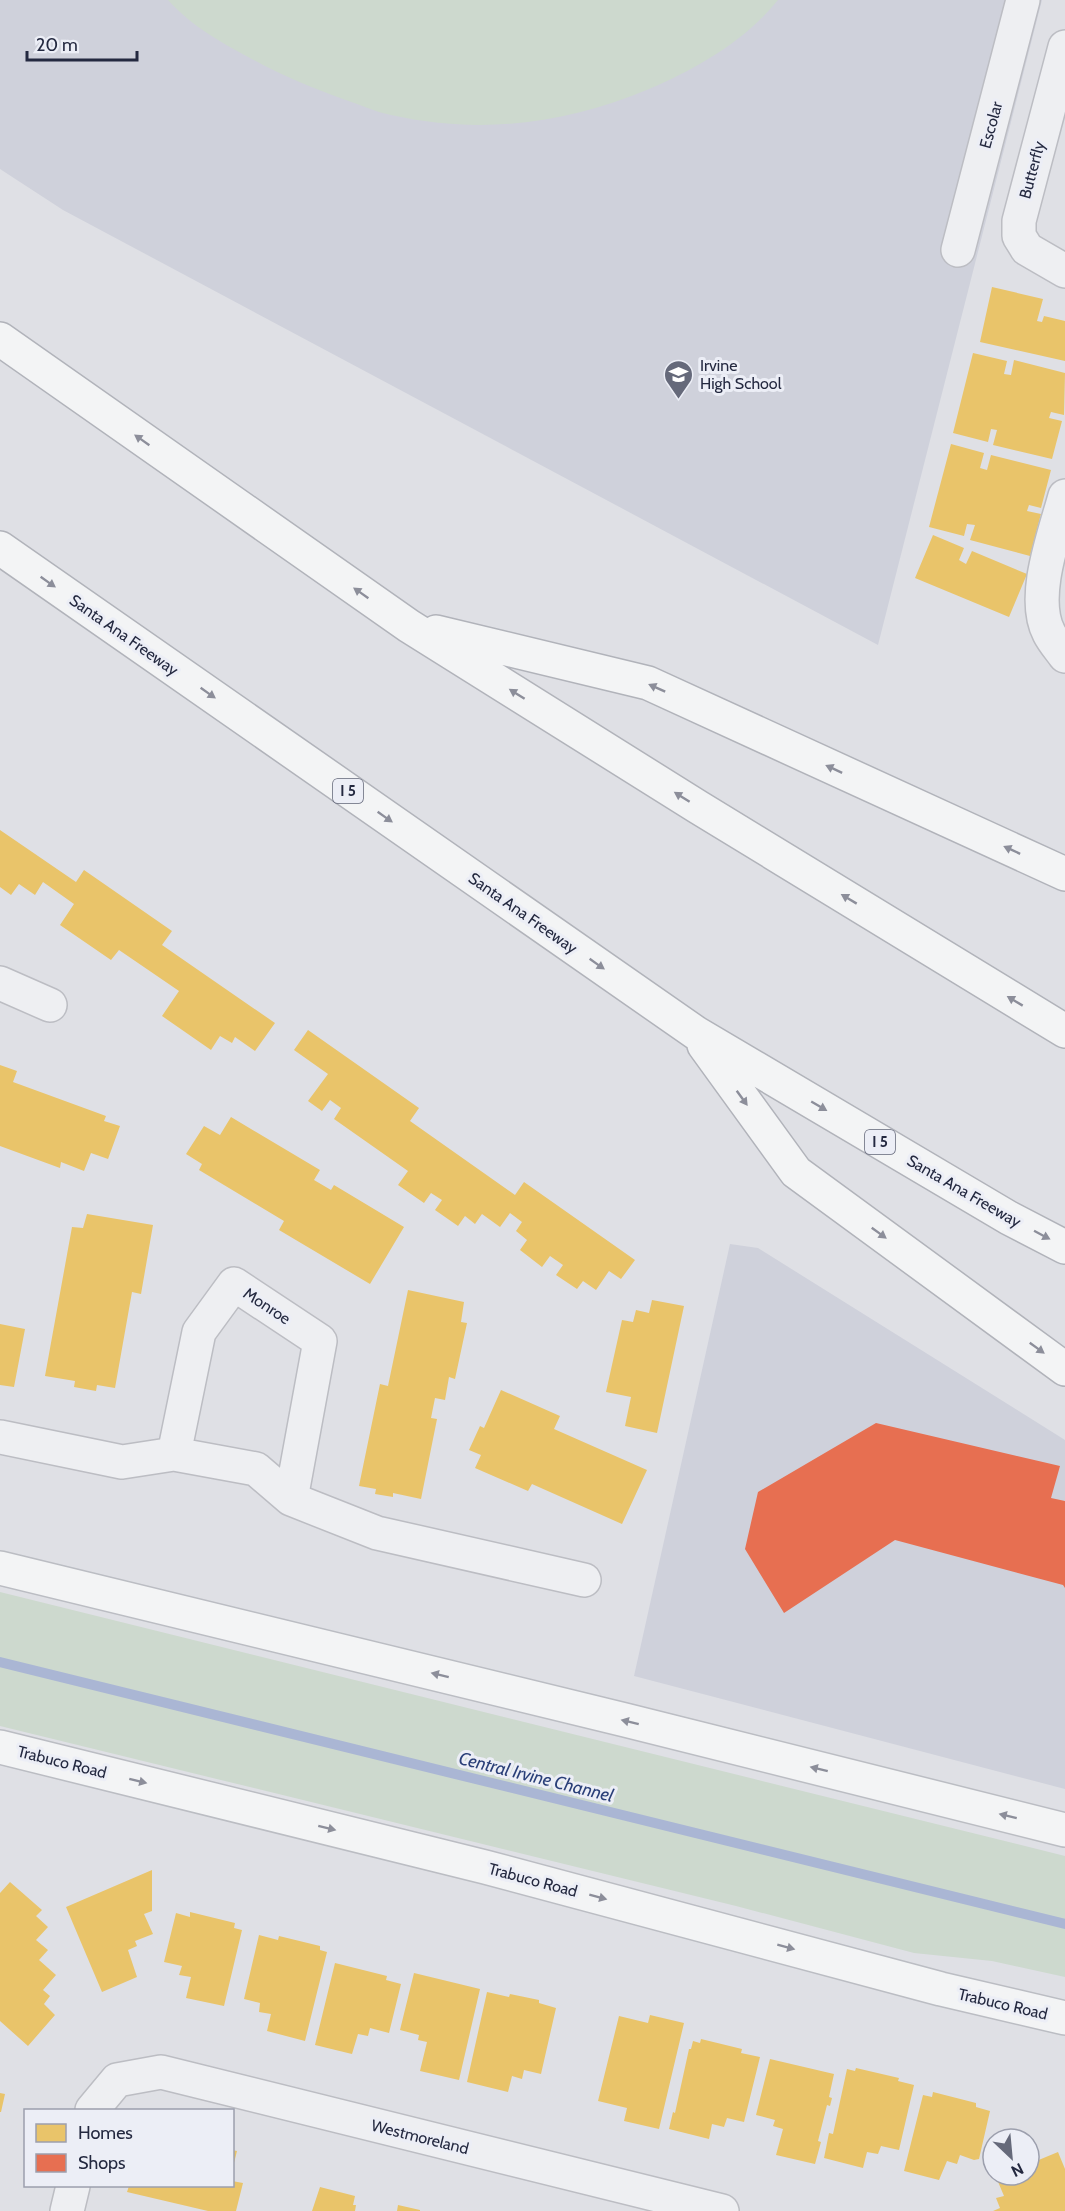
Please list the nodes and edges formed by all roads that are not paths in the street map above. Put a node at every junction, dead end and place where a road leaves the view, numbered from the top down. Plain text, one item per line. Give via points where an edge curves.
1 (1023, 0) edge
2 (1065, 47) edge
3 (958, 250) dead end
4 (1065, 271) edge
5 (0, 339) edge
6 (1065, 496) edge
7 (0, 548) edge
8 (409, 626) junction
9 (1065, 656) edge
10 (1065, 874) edge
11 (0, 983) edge
12 (50, 1005) dead end
13 (1065, 1031) edge
14 (696, 1034) junction
15 (1065, 1247) edge
16 (1065, 1369) edge
17 (0, 1437) edge
18 (174, 1454) junction
19 (291, 1498) junction
20 (0, 1568) edge
21 (584, 1580) dead end
22 (0, 1747) edge
23 (1065, 1830) edge
24 (1065, 2018) edge
25 (93, 2109) edge
26 (73, 2187) edge
27 (67, 2211) edge
28 (723, 2211) edge

1 - 3 street, Escolar
2 - 4 street, Butterfly via 1019,221 1019,236 1027,249
8 -> 5 main road
6 - 9 street via 1046,571 1042,608 1048,632
7 -> 14 main road, Santa Ana Freeway / I 5
10 -> 8 main road via 648,683
13 -> 8 main road
11 - 12 street
14 -> 15 main road, Santa Ana Freeway / I 5
14 -> 16 main road via 796,1172
17 - 18 street via 122,1462
18 - 19 street via 256,1469
18 - 19 street, Monroe via 199,1332 234,1284 320,1341
19 - 21 street via 377,1533
23 -> 20 main road
22 -> 24 main road, Trabuco Road via 485,1867 941,1989
25 - 28 street, Westmoreland via 117,2080 161,2072
26 - 27 street

